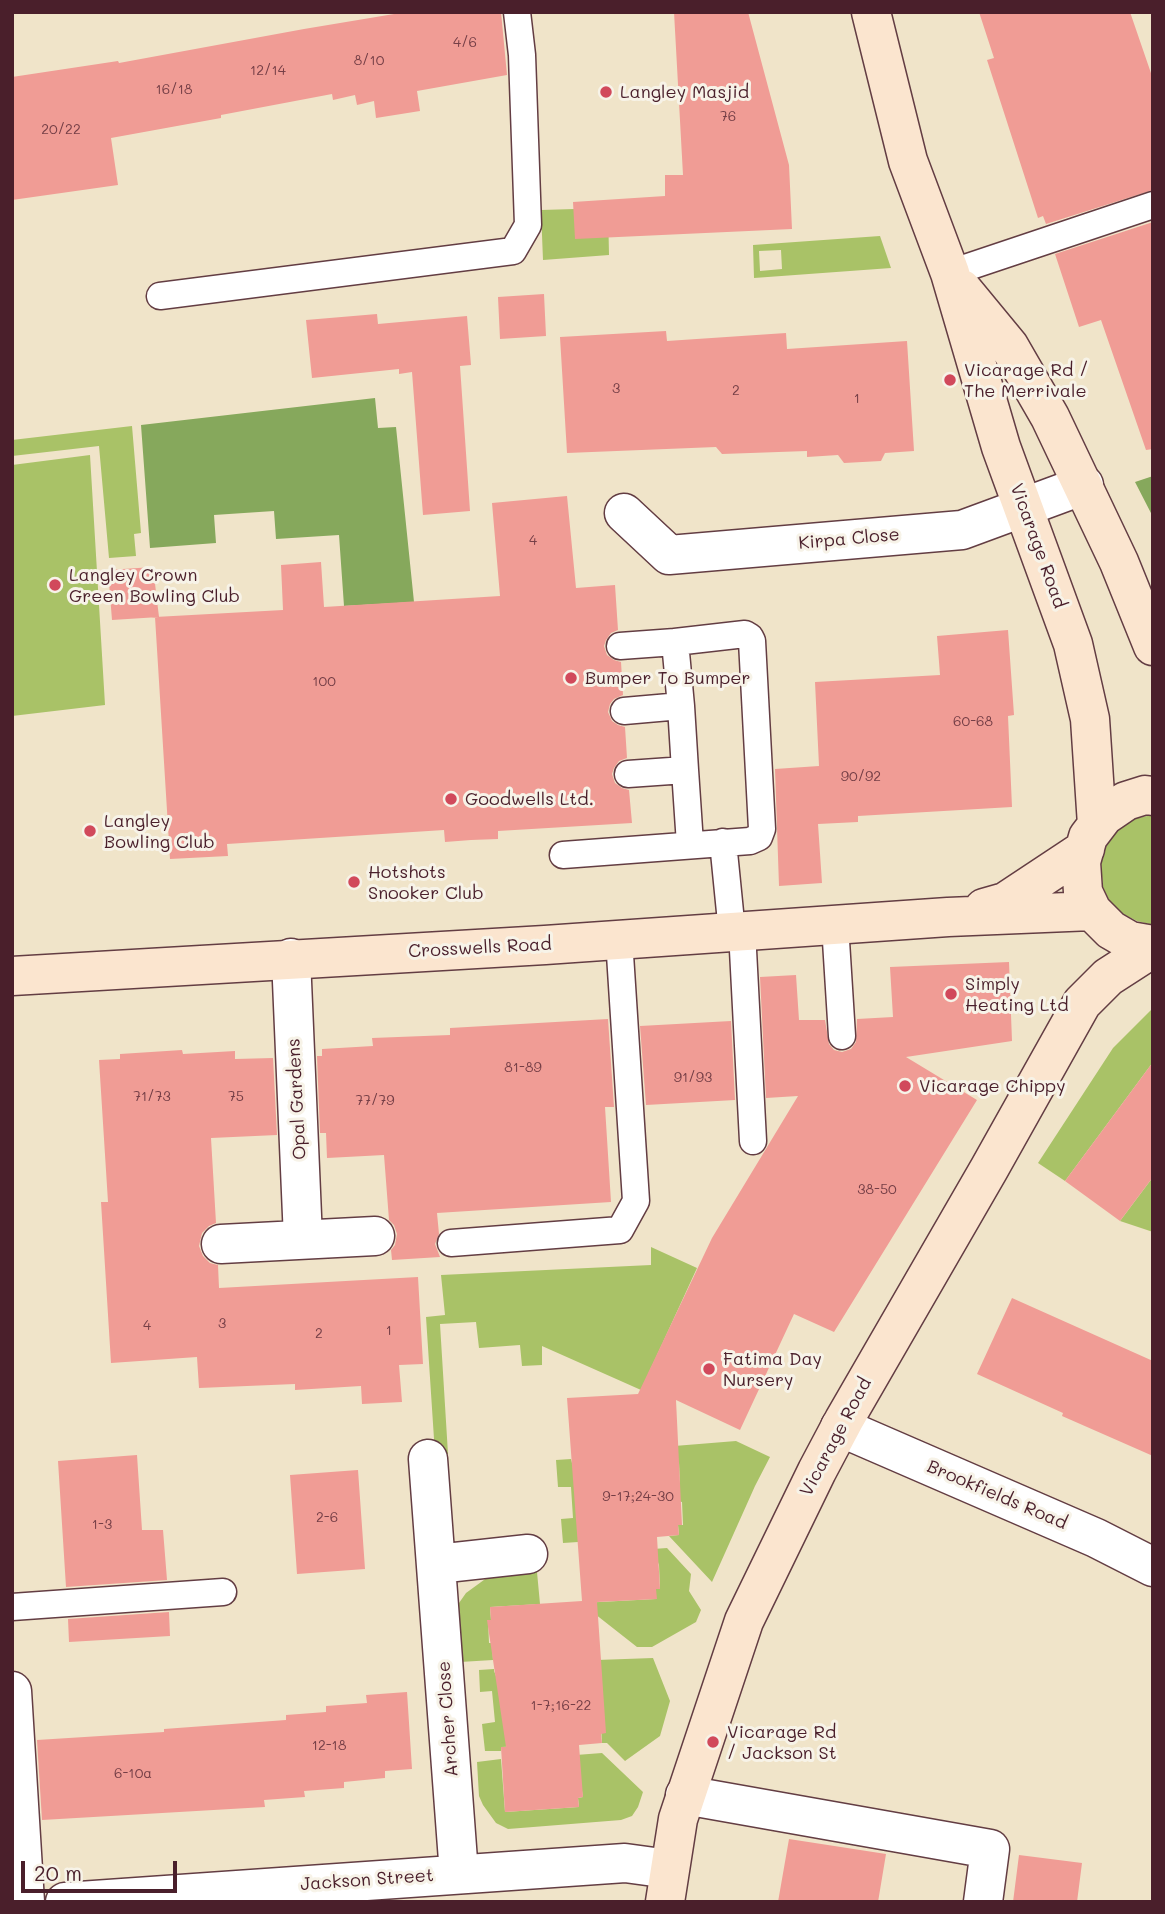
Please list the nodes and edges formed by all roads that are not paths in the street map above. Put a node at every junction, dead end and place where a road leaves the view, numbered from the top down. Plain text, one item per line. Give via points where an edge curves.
1 (517, 12) edge
2 (871, 12) edge
3 (1153, 205) edge
4 (950, 273) junction
5 (160, 296) dead end
6 (1084, 485) junction
7 (1024, 507) junction
8 (624, 513) dead end
9 (675, 642) junction
10 (620, 646) dead end
11 (1153, 646) edge
12 (681, 706) junction
13 (624, 710) dead end
14 (685, 770) junction
15 (628, 774) dead end
16 (1153, 796) edge
17 (1091, 837) junction
18 (723, 842) junction
19 (690, 844) junction
20 (563, 855) dead end
21 (1092, 911) junction
22 (948, 917) junction
23 (835, 925) junction
24 (737, 931) junction
25 (619, 939) junction
26 (1153, 946) edge
27 (291, 958) junction
28 (12, 976) edge
29 (1082, 1003) junction
30 (842, 1036) dead end
31 (753, 1141) dead end
32 (375, 1236) dead end
33 (303, 1239) junction
34 (451, 1242) dead end
35 (221, 1244) dead end
36 (840, 1427) junction
37 (428, 1459) dead end
38 (528, 1554) dead end
39 (437, 1564) junction
40 (1153, 1567) edge
41 (223, 1592) dead end
42 (12, 1607) edge
43 (12, 1691) edge
44 (685, 1795) junction
45 (459, 1874) junction
46 (667, 1885) edge
47 (260, 1895) edge
48 (26, 1902) edge
49 (65, 1902) edge
50 (983, 1902) edge

1 - 5 lane via 528,225 513,251
2 - 4 main road, Vicarage Road via 908,161
3 - 4 lane
4 - 6 main road, Vicarage Road via 1009,346
4 - 7 main road, Vicarage Road via 1001,447
6 - 7 street, Kirpa Close
6 - 11 main road, Vicarage Road
7 - 8 street, Kirpa Close via 962,530 670,555
7 - 17 main road, Vicarage Road via 1073,644 1090,719
9 - 10 lane
9 - 12 lane
9 - 18 lane via 745,634 752,641 762,829 759,837 750,841
12 - 13 lane
12 - 14 lane
14 - 15 lane
14 - 19 lane
16 - 17 main road via 1126,801 1104,816
17 - 21 main road, Vicarage Road via 1081,862 1083,892
17 - 22 main road, Crosswells Road via 1005,902
18 - 19 lane
18 - 24 lane
19 - 20 lane
21 - 22 main road, Crosswells Road
21 - 26 main road, Vicarage Road via 1130,941
21 - 29 main road, Vicarage Road via 1092,949
22 - 23 main road, Crosswells Road
23 - 24 main road, Crosswells Road
23 - 30 lane
24 - 25 main road, Crosswells Road
24 - 31 lane
25 - 27 main road, Crosswells Road
25 - 34 lane via 636,1201 620,1230
26 - 29 main road, Vicarage Road via 1108,976
27 - 28 main road, Crosswells Road
27 - 33 street, Opal Gardens
29 - 36 main road, Vicarage Road
32 - 33 street
33 - 35 street
36 - 40 street, Brookfields Road
36 - 44 main road, Vicarage Road via 744,1621
37 - 39 street, Archer Close
38 - 39 street
39 - 45 street, Archer Close
41 - 42 lane
43 - 48 street
44 - 46 main road, Vicarage Road
44 - 50 street via 990,1849
45 - 46 street, Jackson Street via 625,1863
45 - 47 street, Jackson Street
47 - 49 street, Jackson Street

